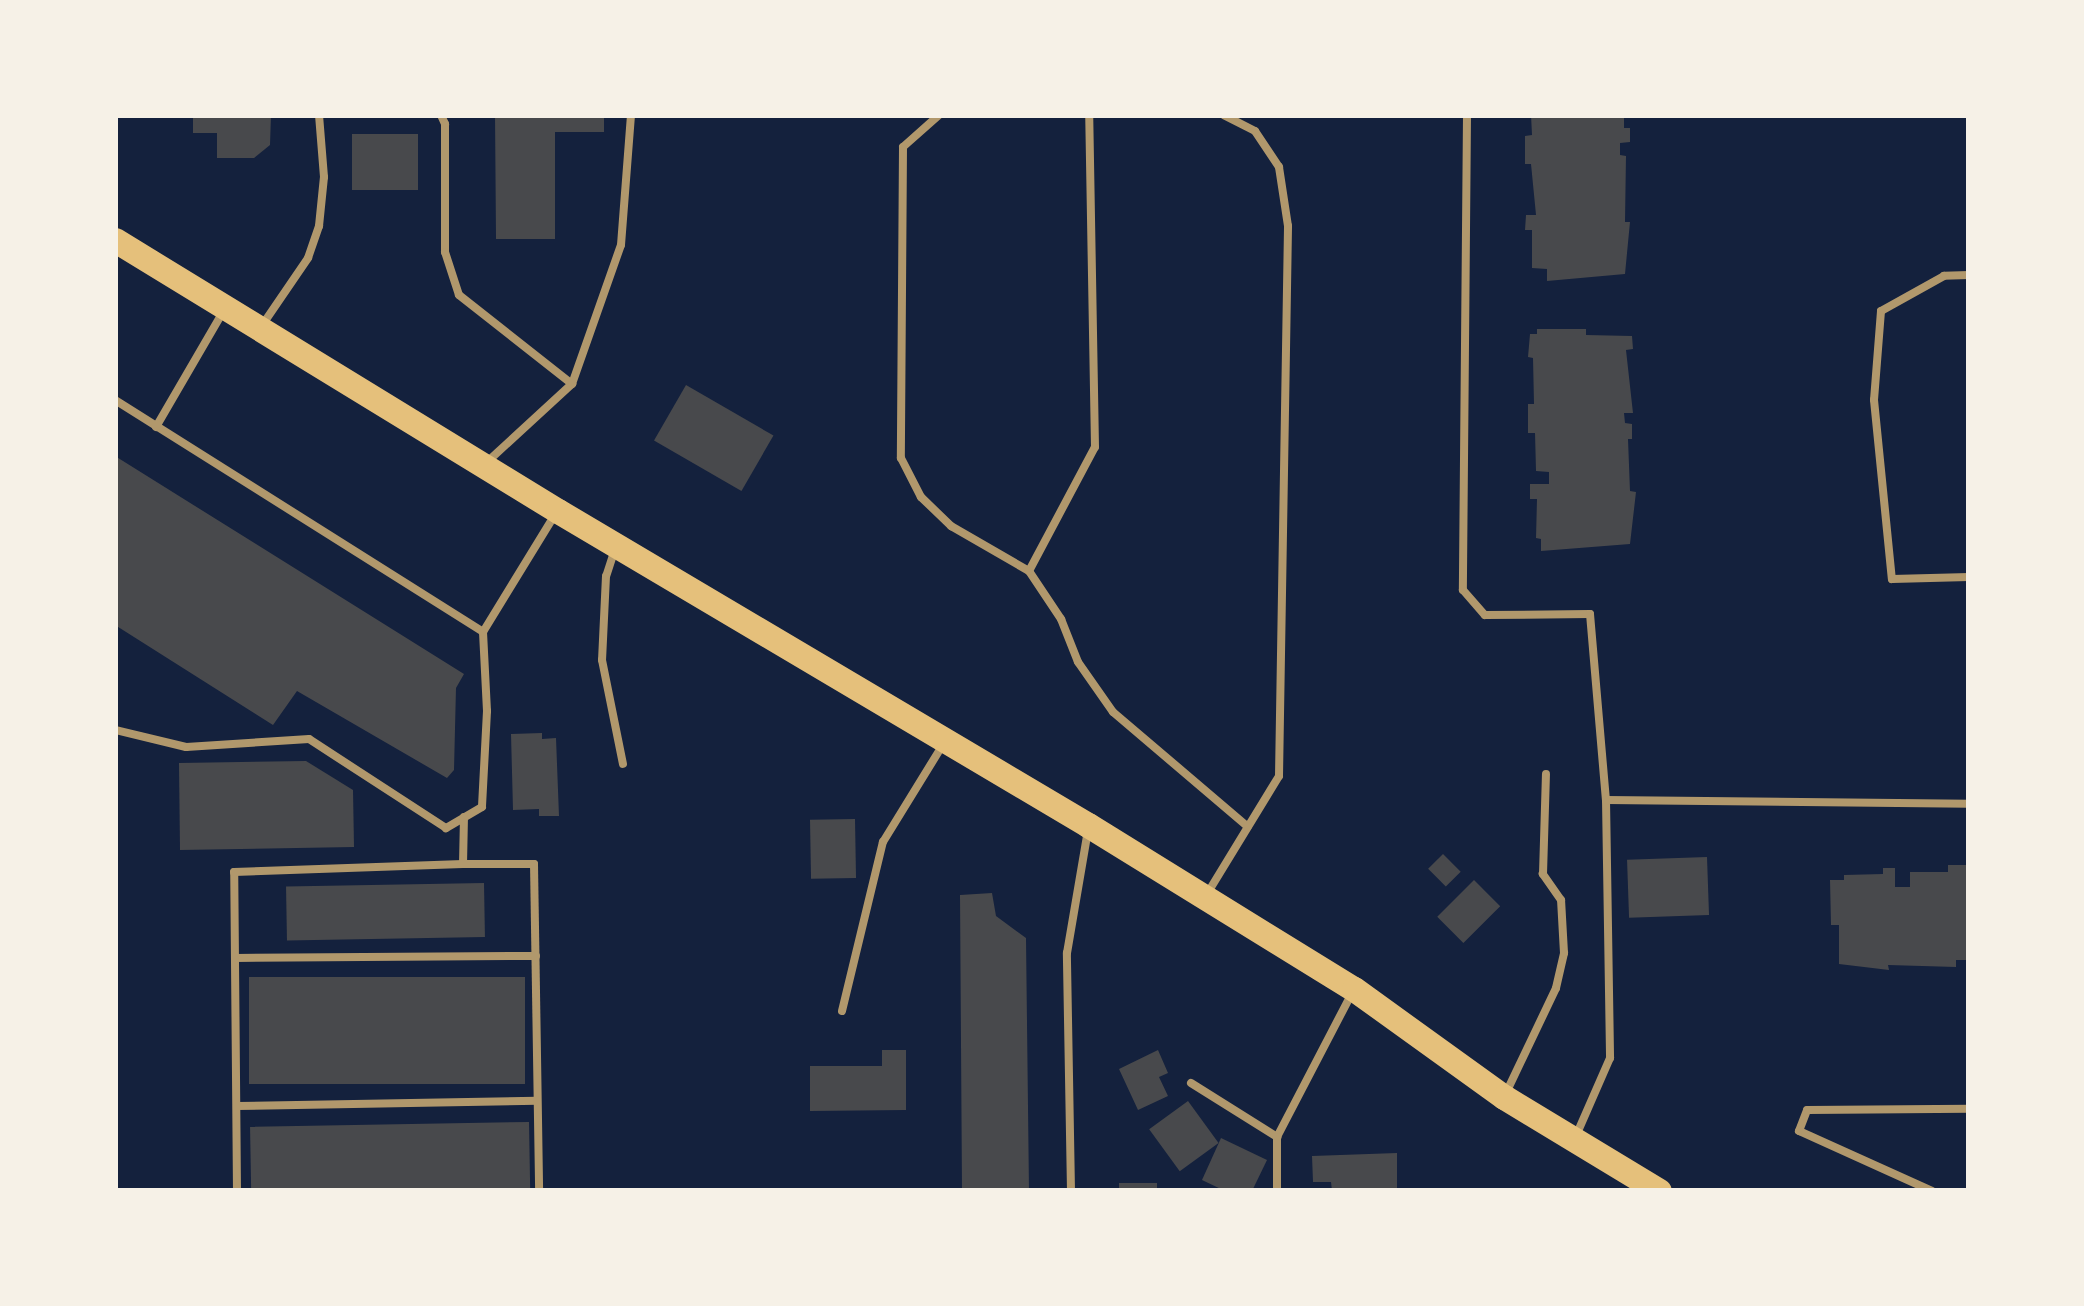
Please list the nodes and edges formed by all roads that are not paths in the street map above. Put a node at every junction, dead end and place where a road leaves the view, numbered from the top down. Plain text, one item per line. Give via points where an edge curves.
1 (318, 115) edge
2 (441, 115) edge
3 (631, 115) edge
4 (938, 115) edge
5 (1089, 115) edge
6 (1224, 115) edge
7 (1467, 115) edge
8 (115, 240) edge
9 (1969, 276) edge
10 (226, 307) junction
11 (260, 328) junction
12 (572, 384) junction
13 (115, 400) edge
14 (156, 427) junction
15 (486, 463) junction
16 (558, 510) junction
17 (617, 545) junction
18 (1029, 572) junction
19 (1969, 577) edge
20 (482, 632) junction
21 (115, 730) edge
22 (947, 738) junction
23 (623, 764) dead end
24 (1546, 774) dead end
25 (1606, 800) junction
26 (1969, 804) edge
27 (464, 817) junction
28 (1088, 825) junction
29 (1248, 827) junction
30 (463, 864) junction
31 (1205, 898) junction
32 (536, 956) junction
33 (235, 958) junction
34 (1354, 990) junction
35 (842, 1011) dead end
36 (1191, 1083) dead end
37 (1504, 1097) junction
38 (538, 1102) junction
39 (237, 1106) junction
40 (1969, 1109) edge
41 (1277, 1137) junction
42 (1574, 1140) junction
43 (237, 1191) edge
44 (539, 1191) edge
45 (1071, 1191) edge
46 (1277, 1191) edge
47 (1660, 1191) edge
48 (1932, 1191) edge

1 - 11 lane via 324,177 319,226 308,258
2 - 12 lane via 446,252 459,296
3 - 12 lane via 621,244
4 - 18 lane via 903,147 901,458 921,497 951,526
5 - 18 lane via 1095,448
6 - 29 lane via 1255,132 1279,167 1288,226 1279,776
7 - 25 lane via 1464,590 1485,615 1590,614
8 - 10 highway
9 - 19 lane via 1944,276 1881,311 1874,400 1892,580
10 - 11 highway
10 - 14 lane
11 - 15 highway
12 - 15 lane
13 - 14 lane
14 - 20 lane
15 - 16 highway
16 - 17 highway
16 - 20 lane
17 - 22 highway
17 - 23 lane via 606,576 602,660
18 - 29 lane via 1113,712
20 - 27 lane via 482,806
21 - 27 lane via 186,747 309,739 446,828
22 - 28 highway
22 - 35 lane via 883,842
24 - 37 lane via 1543,874 1561,900 1564,953 1556,988
25 - 26 lane
25 - 42 lane via 1610,1058
27 - 30 lane
28 - 31 highway
28 - 45 lane via 1067,953
29 - 31 lane
30 - 32 lane via 534,864
30 - 33 lane via 234,872
31 - 34 highway
32 - 33 lane
32 - 38 lane
33 - 39 lane
34 - 37 highway
34 - 41 lane
36 - 41 lane
37 - 42 highway
38 - 39 lane
38 - 44 lane
39 - 43 lane
40 - 48 lane via 1807,1110 1799,1131
41 - 46 lane
42 - 47 highway

